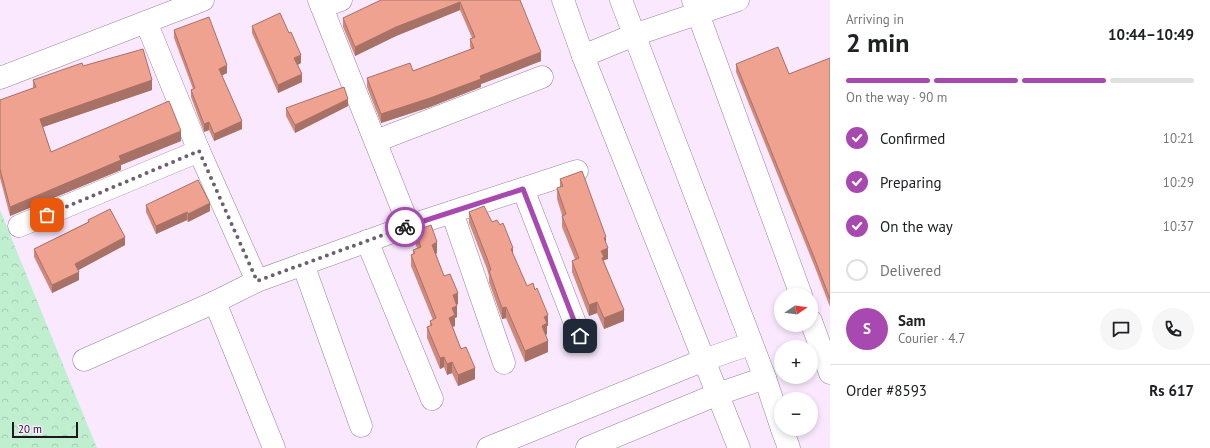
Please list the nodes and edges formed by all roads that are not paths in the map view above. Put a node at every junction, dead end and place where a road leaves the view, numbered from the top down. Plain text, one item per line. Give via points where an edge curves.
1 (203, 0) edge
2 (563, 0) edge
3 (621, 0) edge
4 (738, 0) edge
5 (328, 2) edge
6 (696, 7) edge
7 (146, 22) junction
8 (634, 35) junction
9 (583, 56) junction
10 (542, 77) dead end
11 (0, 78) edge
12 (376, 141) junction
13 (199, 151) junction
14 (577, 171) edge
15 (523, 189) junction
16 (452, 212) junction
17 (19, 226) dead end
18 (409, 226) junction
19 (367, 241) junction
20 (303, 264) junction
21 (257, 281) junction
22 (798, 288) edge
23 (214, 302) junction
24 (815, 332) edge
25 (580, 336) dead end
26 (750, 344) junction
27 (84, 360) dead end
28 (704, 360) junction
29 (504, 363) dead end
30 (830, 373) edge
31 (765, 378) junction
32 (718, 394) junction
33 (432, 399) dead end
34 (774, 405) edge
35 (361, 426) dead end
36 (785, 436) edge
37 (274, 448) edge
38 (488, 448) edge
39 (587, 448) edge
40 (739, 448) edge
41 (789, 448) edge

1 - 7 street
2 - 9 street
3 - 8 street
4 - 6 street
5 - 12 street
6 - 8 street
6 - 22 street
7 - 11 street
7 - 13 street
8 - 9 street
8 - 26 street
9 - 28 street
10 - 12 street
12 - 18 street
13 - 17 street
13 - 21 street
14 - 15 street
15 - 16 street
15 - 25 street
16 - 18 street
16 - 29 street
18 - 19 street
19 - 20 street
19 - 33 street
20 - 21 street
20 - 35 street
21 - 23 street
23 - 27 street
23 - 37 street
24 - 30 street
26 - 28 street
26 - 31 street
28 - 32 street
28 - 38 street
31 - 32 street
31 - 34 street
32 - 39 street
32 - 40 street
36 - 41 street

